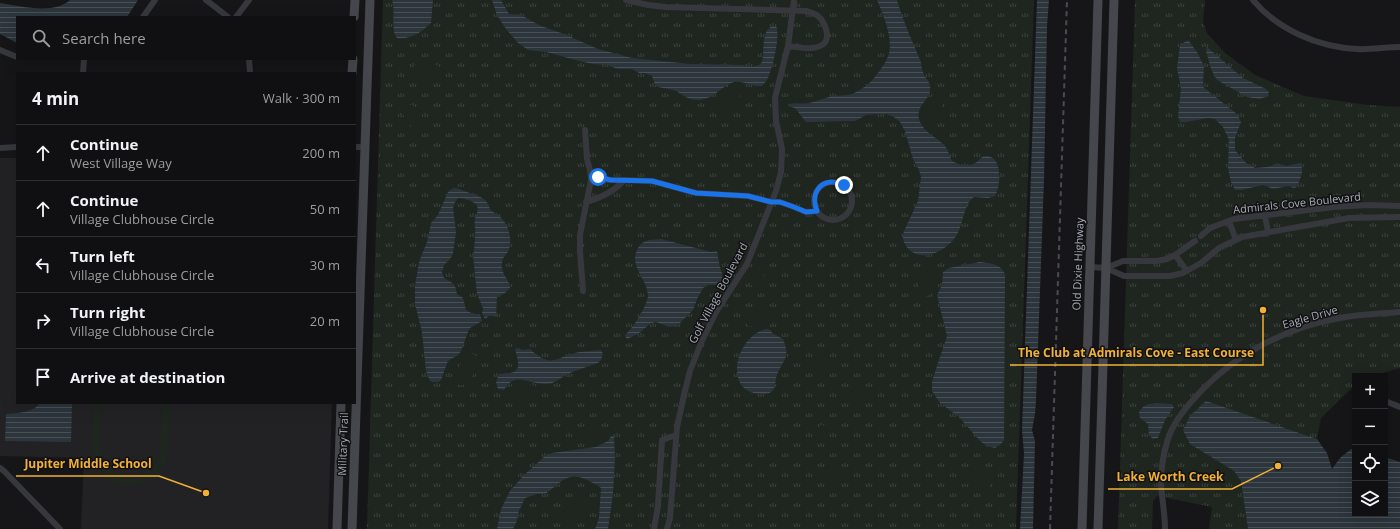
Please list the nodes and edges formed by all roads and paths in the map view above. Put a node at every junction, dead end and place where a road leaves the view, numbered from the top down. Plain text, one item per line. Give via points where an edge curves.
1 (155, 0) edge
2 (206, 0) edge
3 (249, 0) edge
4 (355, 0) edge
5 (370, 0) edge
6 (626, 0) edge
7 (794, 0) edge
8 (1098, 0) edge
9 (1114, 0) edge
10 (1253, 0) edge
11 (793, 11) junction
12 (144, 16) edge
13 (227, 16) edge
14 (237, 16) edge
15 (354, 16) edge
16 (788, 46) junction
17 (1400, 47) edge
18 (0, 50) edge
19 (16, 57) edge
20 (84, 60) edge
21 (250, 60) edge
22 (353, 60) edge
23 (83, 72) edge
24 (250, 72) edge
25 (352, 72) edge
26 (585, 130) dead end
27 (16, 147) edge
28 (356, 147) edge
29 (365, 147) junction
30 (0, 148) edge
31 (591, 175) junction
32 (624, 180) junction
33 (586, 202) junction
34 (771, 202) junction
35 (1400, 206) edge
36 (817, 211) junction
37 (1265, 216) junction
38 (1400, 218) edge
39 (1229, 221) junction
40 (1268, 232) junction
41 (1201, 236) dead end
42 (1236, 240) junction
43 (1195, 241) dead end
44 (1175, 255) junction
45 (1090, 267) junction
46 (1106, 268) junction
47 (1187, 271) junction
48 (583, 291) dead end
49 (1400, 312) edge
50 (1388, 402) edge
51 (342, 404) edge
52 (1400, 407) edge
53 (676, 435) junction
54 (0, 468) edge
55 (60, 529) edge
56 (337, 529) edge
57 (352, 529) edge
58 (654, 529) edge
59 (667, 529) edge
60 (1082, 529) edge
61 (1098, 529) edge
62 (1165, 529) edge

1 - 12 street
2 - 13 street
3 - 14 street
4 - 15 main road
5 - 29 main road, Military Trail
6 - 11 street via 666,7
7 - 11 street, Golf Village Boulevard
8 - 45 main road, Old Dixie Highway
9 - 46 main road
10 - 17 street via 1276,21 1315,41 1358,49
11 - 16 street, Golf Village Boulevard
11 - 16 street via 810,12 818,16 825,26 827,38 819,47
16 - 34 street, Golf Village Boulevard via 777,86 775,106 782,161
18 - 19 street
20 - 23 street
21 - 24 street
22 - 25 main road
26 - 31 street
27 - 30 street
28 - 29 street
29 - 57 main road, Military Trail
31 - 32 street via 606,180
31 - 33 street
32 - 33 street via 605,194
32 - 34 street via 652,181 696,193 748,196
33 - 48 street via 580,235
34 - 36 street via 806,212
34 - 53 street, Golf Village Boulevard via 747,264 716,312 701,343 690,371
35 - 37 street, Admirals Cove Boulevard via 1368,205
36 - 36 street via 828,219 843,216 851,205 851,197 844,185 830,182 817,190 814,196
37 - 39 street, Admirals Cove Boulevard
37 - 40 street
38 - 40 street, Admirals Cove Boulevard via 1349,218
39 - 41 street, Admirals Cove Boulevard via 1210,228
39 - 42 street
40 - 42 street, Admirals Cove Boulevard
42 - 47 street, Admirals Cove Boulevard via 1219,248
43 - 44 street, Admirals Cove Boulevard
44 - 46 street, Admirals Cove Boulevard via 1157,261 1123,261
44 - 47 street
45 - 46 street, Admirals Cove Boulevard
45 - 60 main road, Old Dixie Highway
46 - 47 street, Admirals Cove Boulevard via 1124,276 1170,276
46 - 61 main road
49 - 62 street, Eagle Drive via 1322,321 1269,341 1222,371 1182,413 1168,440 1161,473
50 - 52 street
51 - 56 main road, Military Trail
53 - 58 street via 662,440
53 - 59 street, Golf Village Boulevard
54 - 55 street

